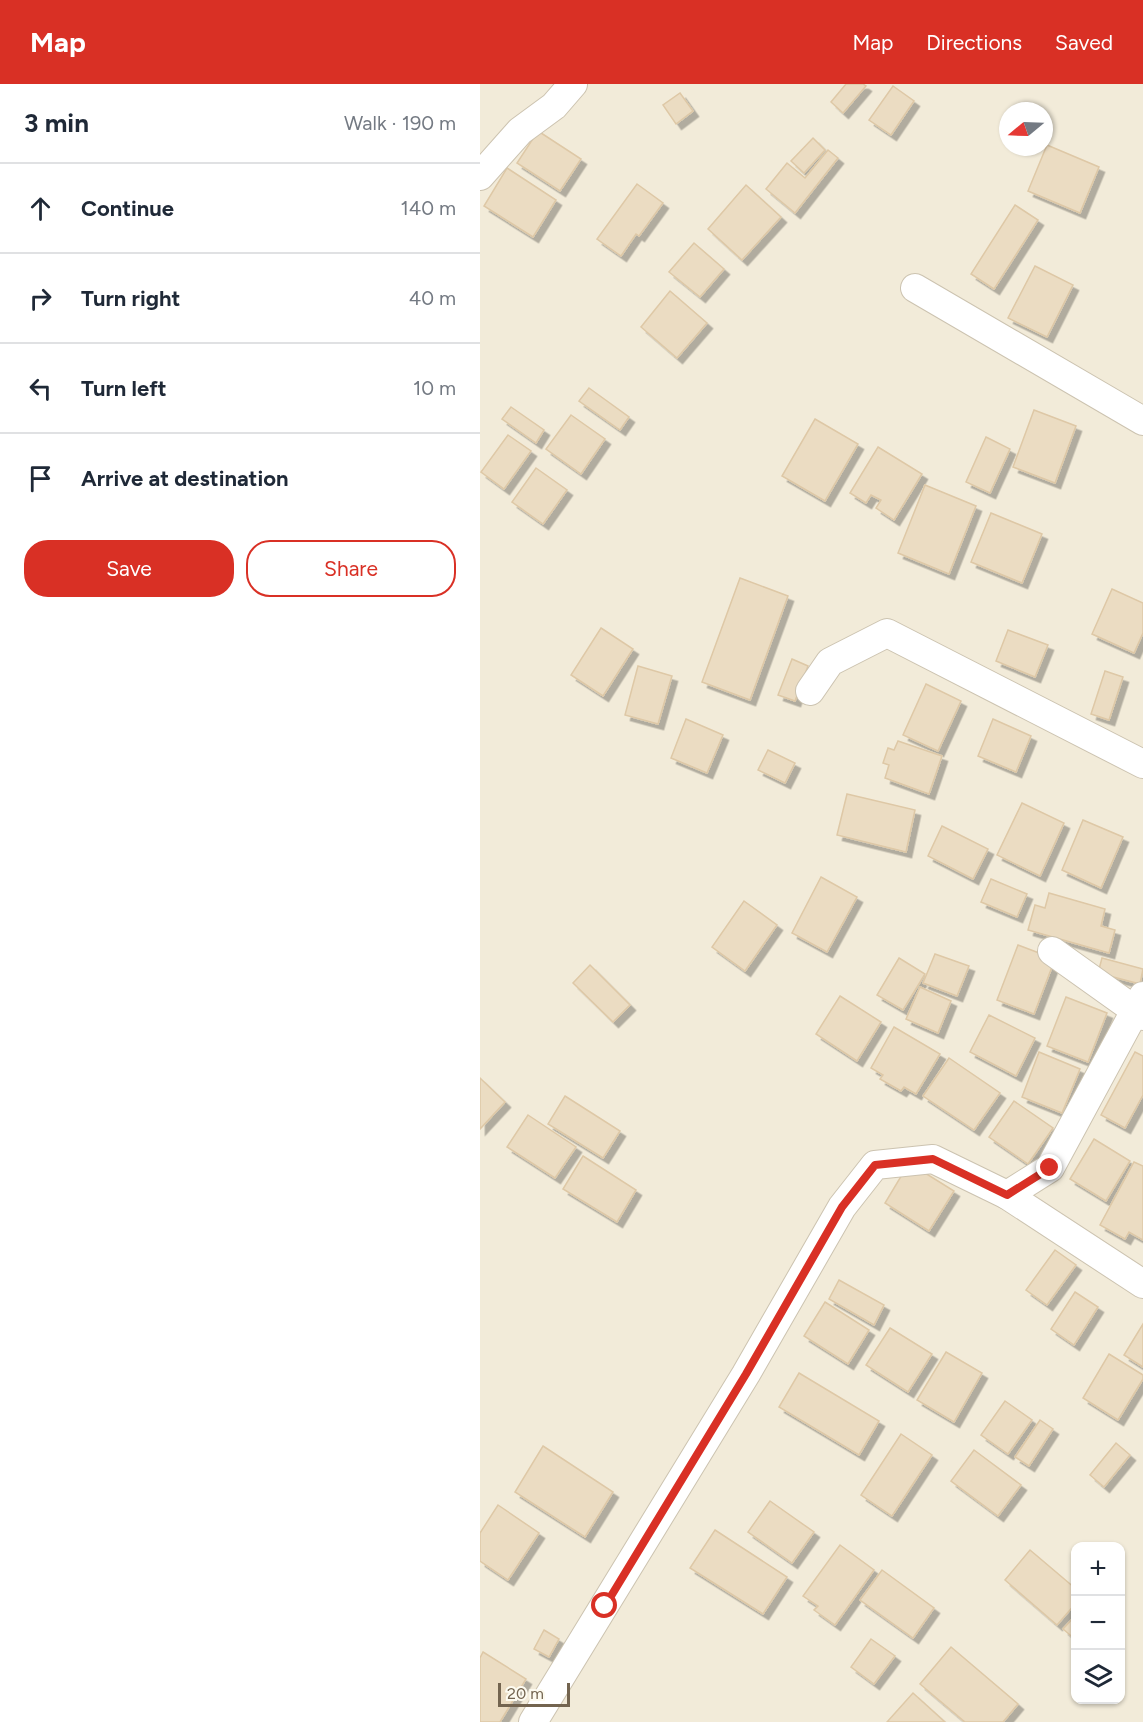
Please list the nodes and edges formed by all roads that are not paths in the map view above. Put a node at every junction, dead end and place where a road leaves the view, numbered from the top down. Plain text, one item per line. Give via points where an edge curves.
1 (573, 84) edge
2 (480, 176) edge
3 (915, 288) dead end
4 (1143, 421) edge
5 (810, 691) dead end
6 (1143, 765) edge
7 (1052, 951) dead end
8 (1141, 1008) edge
9 (1007, 1195) junction
10 (1143, 1284) edge
11 (533, 1722) edge

1 - 2 street via 554,106 520,131
3 - 4 street
5 - 6 street via 830,662 886,633
7 - 8 street
8 - 9 street via 1050,1168
9 - 10 street
9 - 11 street via 933,1159 875,1165 842,1207 746,1374

